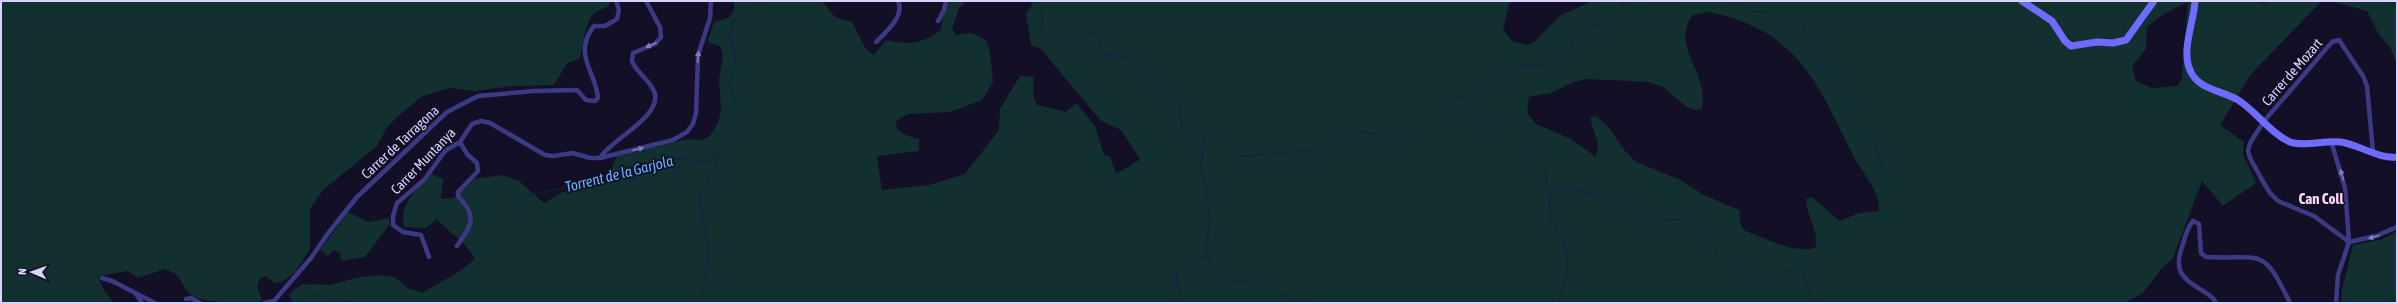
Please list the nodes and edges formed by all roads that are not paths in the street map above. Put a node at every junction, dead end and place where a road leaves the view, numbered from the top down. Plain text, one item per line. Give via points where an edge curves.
1 (616, 1) edge
2 (646, 1) edge
3 (711, 1) edge
4 (898, 1) edge
5 (946, 1) edge
6 (2022, 1) edge
7 (2154, 1) edge
8 (2195, 1) edge
9 (938, 22) dead end
10 (876, 42) dead end
11 (2264, 121) junction
12 (2331, 141) junction
13 (460, 142) junction
14 (2373, 152) junction
15 (2397, 157) edge
16 (600, 158) junction
17 (2397, 227) edge
18 (2349, 242) junction
19 (457, 246) dead end
20 (429, 257) dead end
21 (102, 278) dead end
22 (136, 294) junction
23 (186, 299) dead end
24 (275, 302) edge
25 (142, 303) edge
26 (155, 303) edge
27 (200, 303) edge
28 (264, 303) edge
29 (2216, 303) edge
30 (2290, 303) edge
31 (2336, 303) edge

1 - 24 street, Carrer de Tarragona via 617,19 605,26 594,26 586,41 586,64 598,92 595,102 586,100 577,90 534,91 478,96 447,112 357,197
2 -> 16 street via 660,27 661,37 655,44 633,53 632,61 653,90 654,100 641,122 608,146
16 -> 3 street via 673,140 691,128 696,113 698,55 710,18
4 - 10 street via 900,12
5 - 9 street
6 - 7 street via 2052,21 2065,41 2074,46 2126,40
8 - 11 street via 2187,55 2192,75 2205,87 2219,90 2242,102
11 - 12 street via 2291,142 2305,144
11 - 14 street, Carrer de Mozart via 2332,42 2339,40 2364,76
11 - 18 street via 2248,151 2270,193 2278,200 2314,216
12 - 14 street
18 -> 12 street via 2345,188
13 - 16 street, Carrer Muntanya via 472,124 485,122 546,154 553,156 573,153
13 - 19 street via 467,154 477,163 478,171 458,192 458,196 469,208 471,219
13 - 20 street, Carrer Muntanya via 445,151 424,180 397,203 394,210 394,225 403,232 421,235
14 - 15 street via 2385,157
17 -> 18 street via 2376,236
18 - 31 street via 2338,275
21 - 22 street
22 - 25 street
22 - 26 street
23 - 27 street via 191,298
24 - 28 street, Carrer de Tarragona
29 - 30 street via 2214,298 2182,276 2177,266 2177,258 2193,221 2199,224 2201,253 2206,257 2259,258 2276,275

